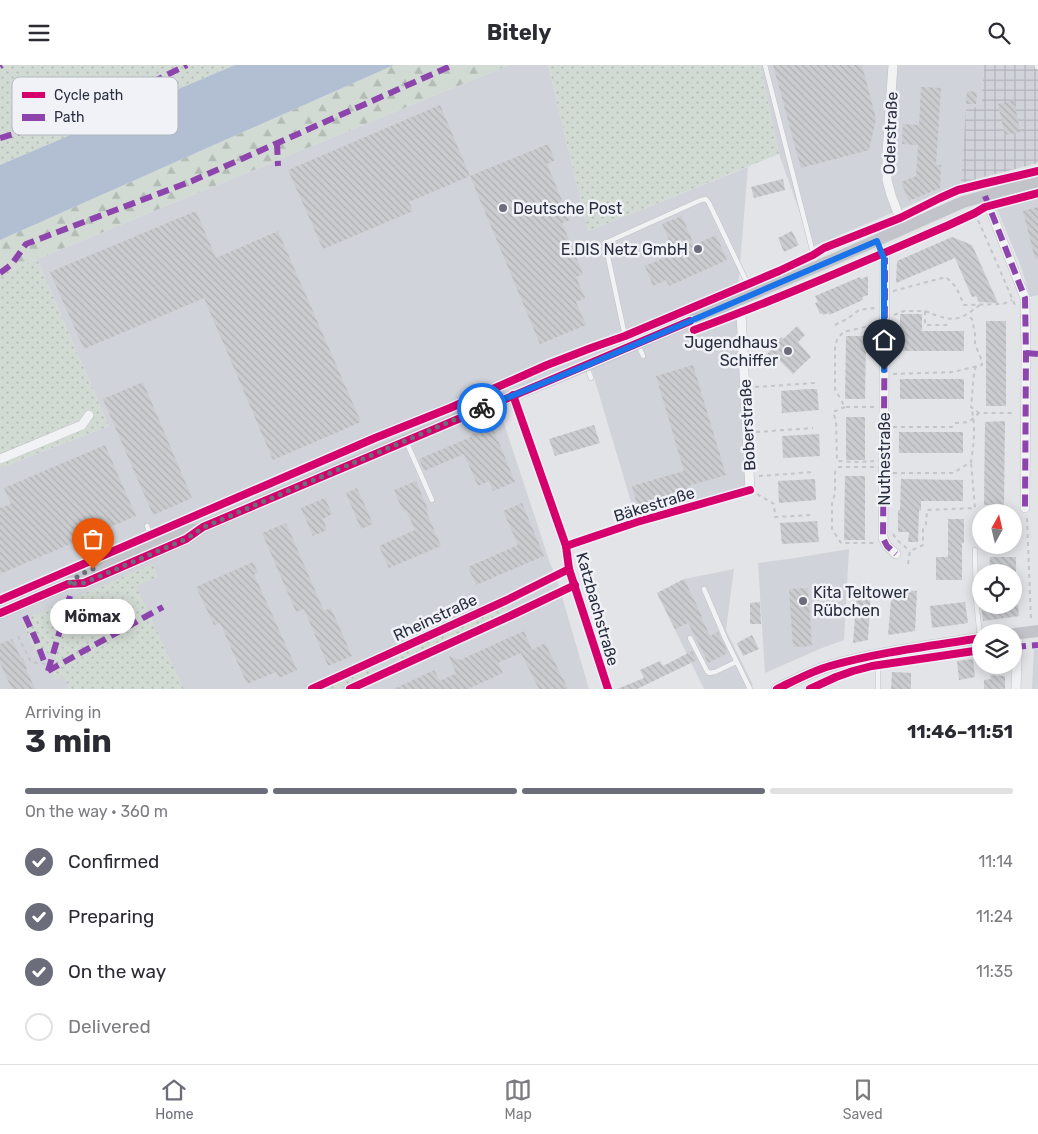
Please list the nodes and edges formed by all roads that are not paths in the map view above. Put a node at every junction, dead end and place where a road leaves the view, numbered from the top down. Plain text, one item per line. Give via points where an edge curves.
1 (766, 65) edge
2 (893, 65) edge
3 (1038, 182) edge
4 (985, 195) junction
5 (904, 229) junction
6 (877, 241) junction
7 (816, 267) junction
8 (752, 294) junction
9 (737, 301) junction
10 (634, 345) junction
11 (643, 356) dead end
12 (586, 365) junction
13 (592, 378) dead end
14 (513, 395) junction
15 (88, 415) dead end
16 (406, 440) junction
17 (0, 459) edge
18 (750, 490) joint
19 (432, 500) dead end
20 (1025, 508) road end
21 (147, 526) dead end
22 (566, 546) junction
23 (158, 550) junction
24 (896, 554) dead end
25 (975, 554) edge
26 (569, 569) junction
27 (575, 585) junction
28 (704, 589) dead end
29 (507, 600) junction
30 (0, 613) edge
31 (514, 614) junction
32 (979, 624) edge
33 (1034, 626) edge
34 (1022, 631) edge
35 (690, 638) dead end
36 (972, 640) edge
37 (878, 655) junction
38 (380, 658) junction
39 (736, 662) junction
40 (386, 673) junction
41 (1016, 674) edge
42 (312, 689) edge
43 (350, 689) edge
44 (608, 689) edge
45 (750, 689) edge
46 (777, 689) edge
47 (878, 689) edge
48 (1016, 689) edge

1 - 7 lane
2 - 5 street, Oderstraße via 888,180
3 - 4 main road
4 - 5 main road
4 - 20 street via 1025,298
5 - 6 main road
6 - 7 main road
6 - 24 street, Nuthestraße via 884,259 883,538 886,546
7 - 8 main road
8 - 9 main road
8 - 10 lane via 709,203 702,200 605,243 625,335
9 - 10 main road
9 - 18 street, Boberstraße via 741,313
10 - 11 lane
10 - 12 main road
12 - 13 lane
12 - 14 main road
14 - 16 main road
14 - 22 street, Katzbachstraße
15 - 17 street via 82,425
16 - 19 lane
16 - 23 main road
18 - 22 street, Bäkestraße
21 - 23 lane
22 - 26 street, Katzbachstraße
23 - 30 main road via 84,583 68,584
25 - 32 lane
26 - 27 street, Katzbachstraße
26 - 29 street, Rheinstraße
27 - 31 street, Rheinstraße
27 - 44 street, Katzbachstraße
28 - 39 lane
29 - 31 street
29 - 38 street, Rheinstraße
31 - 40 street, Rheinstraße
33 - 34 main road
35 - 39 lane via 709,673
36 - 37 main road
37 - 46 main road via 829,666
37 - 47 lane
38 - 40 street, Rheinstraße
38 - 42 street, Rheinstraße
39 - 45 lane
40 - 43 street, Rheinstraße
41 - 48 street

